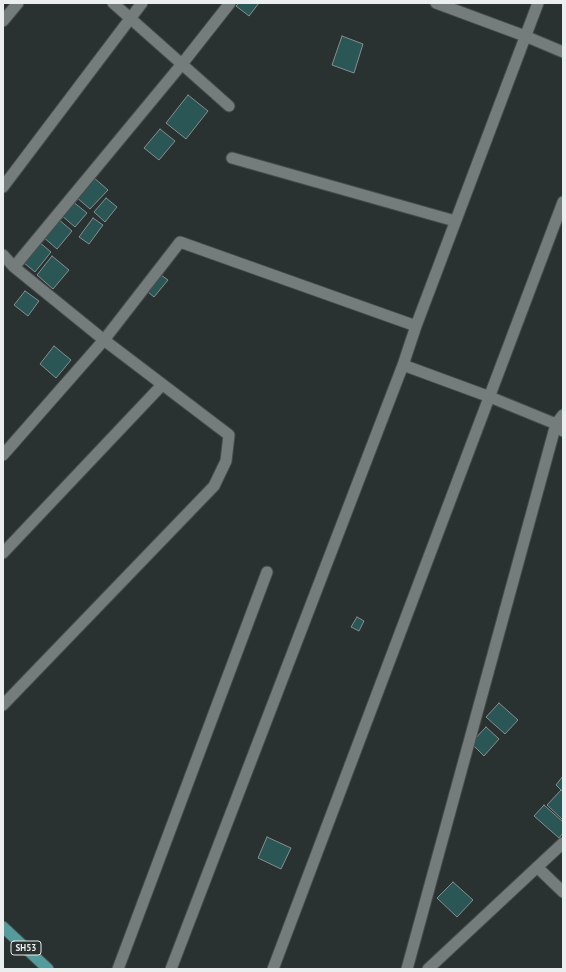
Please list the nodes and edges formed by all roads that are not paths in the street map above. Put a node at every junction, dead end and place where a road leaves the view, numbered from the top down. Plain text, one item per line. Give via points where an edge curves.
1 (18, 3) edge
2 (112, 3) edge
3 (142, 3) edge
4 (230, 3) edge
5 (436, 3) edge
6 (538, 3) edge
7 (130, 18) junction
8 (3, 21) edge
9 (526, 36) junction
10 (563, 52) edge
11 (182, 64) junction
12 (229, 106) dead end
13 (232, 158) dead end
14 (3, 187) edge
15 (563, 202) edge
16 (455, 222) junction
17 (3, 255) edge
18 (14, 267) junction
19 (416, 326) junction
20 (104, 340) junction
21 (402, 365) junction
22 (162, 385) junction
23 (490, 397) junction
24 (563, 415) edge
25 (559, 428) edge
26 (3, 455) edge
27 (3, 553) edge
28 (266, 572) dead end
29 (3, 705) edge
30 (563, 843) edge
31 (537, 867) junction
32 (563, 892) edge
33 (3, 927) edge
34 (48, 969) edge
35 (118, 969) edge
36 (172, 969) edge
37 (273, 969) edge
38 (407, 969) edge
39 (428, 969) edge

1 - 8 street
2 - 7 street
3 - 7 street
4 - 11 street
5 - 9 street
6 - 9 street
7 - 11 street
7 - 14 street
9 - 10 street
9 - 16 street
11 - 12 street
11 - 18 street
13 - 16 street
15 - 23 street
16 - 19 street
17 - 18 street
18 - 20 street
19 - 20 street via 180,242
19 - 21 street
20 - 22 street
20 - 26 street
21 - 23 street
21 - 36 street
22 - 27 street
22 - 29 street via 229,435 226,461 214,486
23 - 25 street
23 - 37 street
24 - 25 street
25 - 38 street
28 - 35 street
30 - 31 street
31 - 32 street
31 - 39 street
33 - 34 main road, SH53

